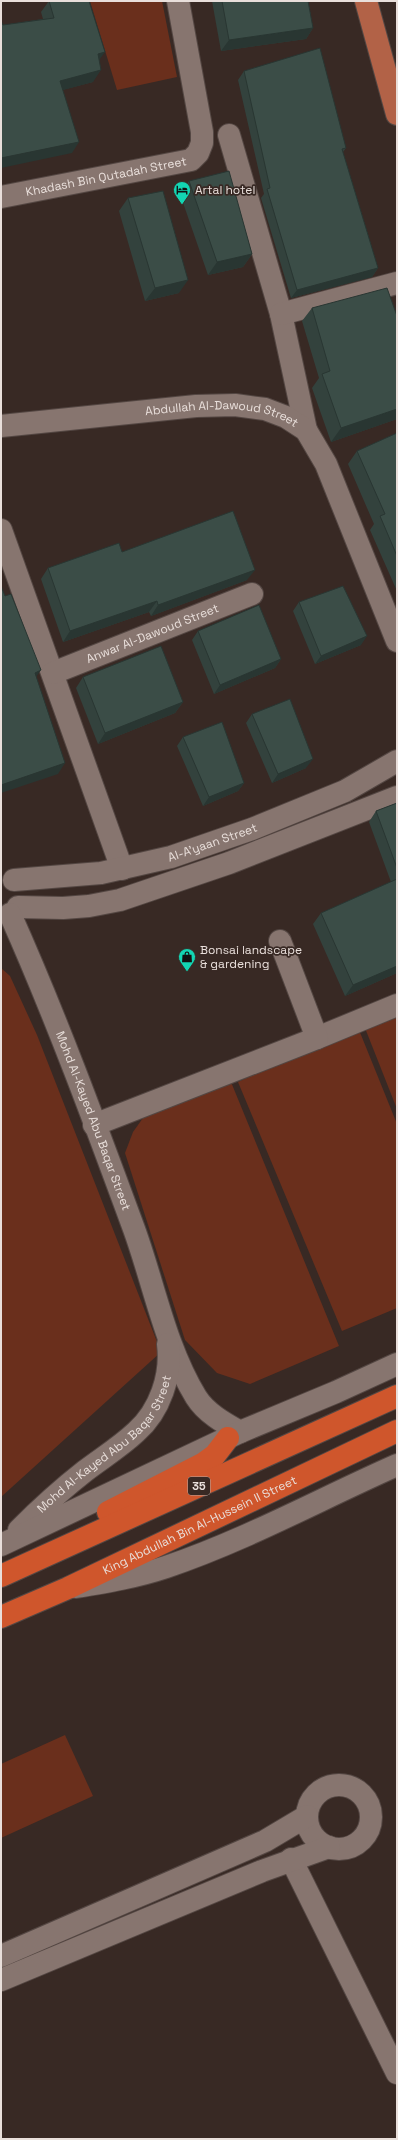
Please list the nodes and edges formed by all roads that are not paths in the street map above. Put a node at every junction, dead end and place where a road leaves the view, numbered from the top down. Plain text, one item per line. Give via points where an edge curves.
1 (178, 1) edge
2 (366, 1) edge
3 (397, 114) edge
4 (229, 136) dead end
5 (1, 197) edge
6 (397, 283) edge
7 (281, 314) junction
8 (1, 426) edge
9 (306, 430) junction
10 (1, 530) edge
11 (252, 594) dead end
12 (397, 641) edge
13 (54, 673) junction
14 (397, 761) edge
15 (397, 797) edge
16 (122, 869) junction
17 (5, 875) edge
18 (9, 912) edge
19 (280, 940) dead end
20 (397, 1005) edge
21 (317, 1038) junction
22 (94, 1125) junction
23 (167, 1331) junction
24 (397, 1364) edge
25 (397, 1396) edge
26 (397, 1431) edge
27 (234, 1435) junction
28 (397, 1465) edge
29 (4, 1543) edge
30 (36, 1560) junction
31 (1, 1576) edge
32 (68, 1588) junction
33 (1, 1617) edge
34 (307, 1816) junction
35 (329, 1847) junction
36 (291, 1859) junction
37 (1, 1956) edge
38 (1, 1980) edge
39 (397, 2073) edge

1 - 5 street, Khadash Bin Qutadah Street via 201,121 202,143 198,153 191,160
2 - 3 main road
4 - 7 street
6 - 7 street
7 - 9 street
8 - 9 street, Abdullah Al-Dawoud Street via 196,406 235,405 265,409 286,417
9 - 12 street, Abdullah Al-Dawoud Street via 326,464
10 - 13 street
11 - 13 street, Anwar Al-Dawoud Street
13 - 16 street
14 - 16 street, Al-A'yaan Street via 344,791 252,829 171,857
15 - 18 street, Al-A'yaan Street via 229,863 120,900 89,906
16 - 17 street, Al-A'yaan Street via 86,874
17 - 18 street via 21,892
18 - 22 street, Mohd Al-Kayed Abu Baqar Street via 38,976
19 - 21 street
20 - 21 street
21 - 22 street
22 - 23 street, Mohd Al-Kayed Abu Baqar Street via 134,1231
23 - 27 street, Mohd Al-Kayed Abu Baqar Street via 196,1398
23 - 29 street, Mohd Al-Kayed Abu Baqar Street via 168,1367 165,1385 149,1417 128,1439 54,1497
24 - 27 street
25 - 30 highway, 35
26 - 32 highway, King Abdullah Bin Al-Hussein II Street
27 - 29 street
27 - 30 highway via 204,1463 72,1530 53,1543
28 - 32 street via 255,1532 186,1560 116,1581
30 - 31 highway, 35
32 - 33 highway, King Abdullah Bin Al-Hussein II Street
34 - 35 street via 313,1835
34 - 35 street via 313,1798 329,1786 349,1786 365,1798 370,1817 369,1827 364,1836 349,1847
34 - 37 street via 265,1841
35 - 36 street
36 - 38 street
36 - 39 street

